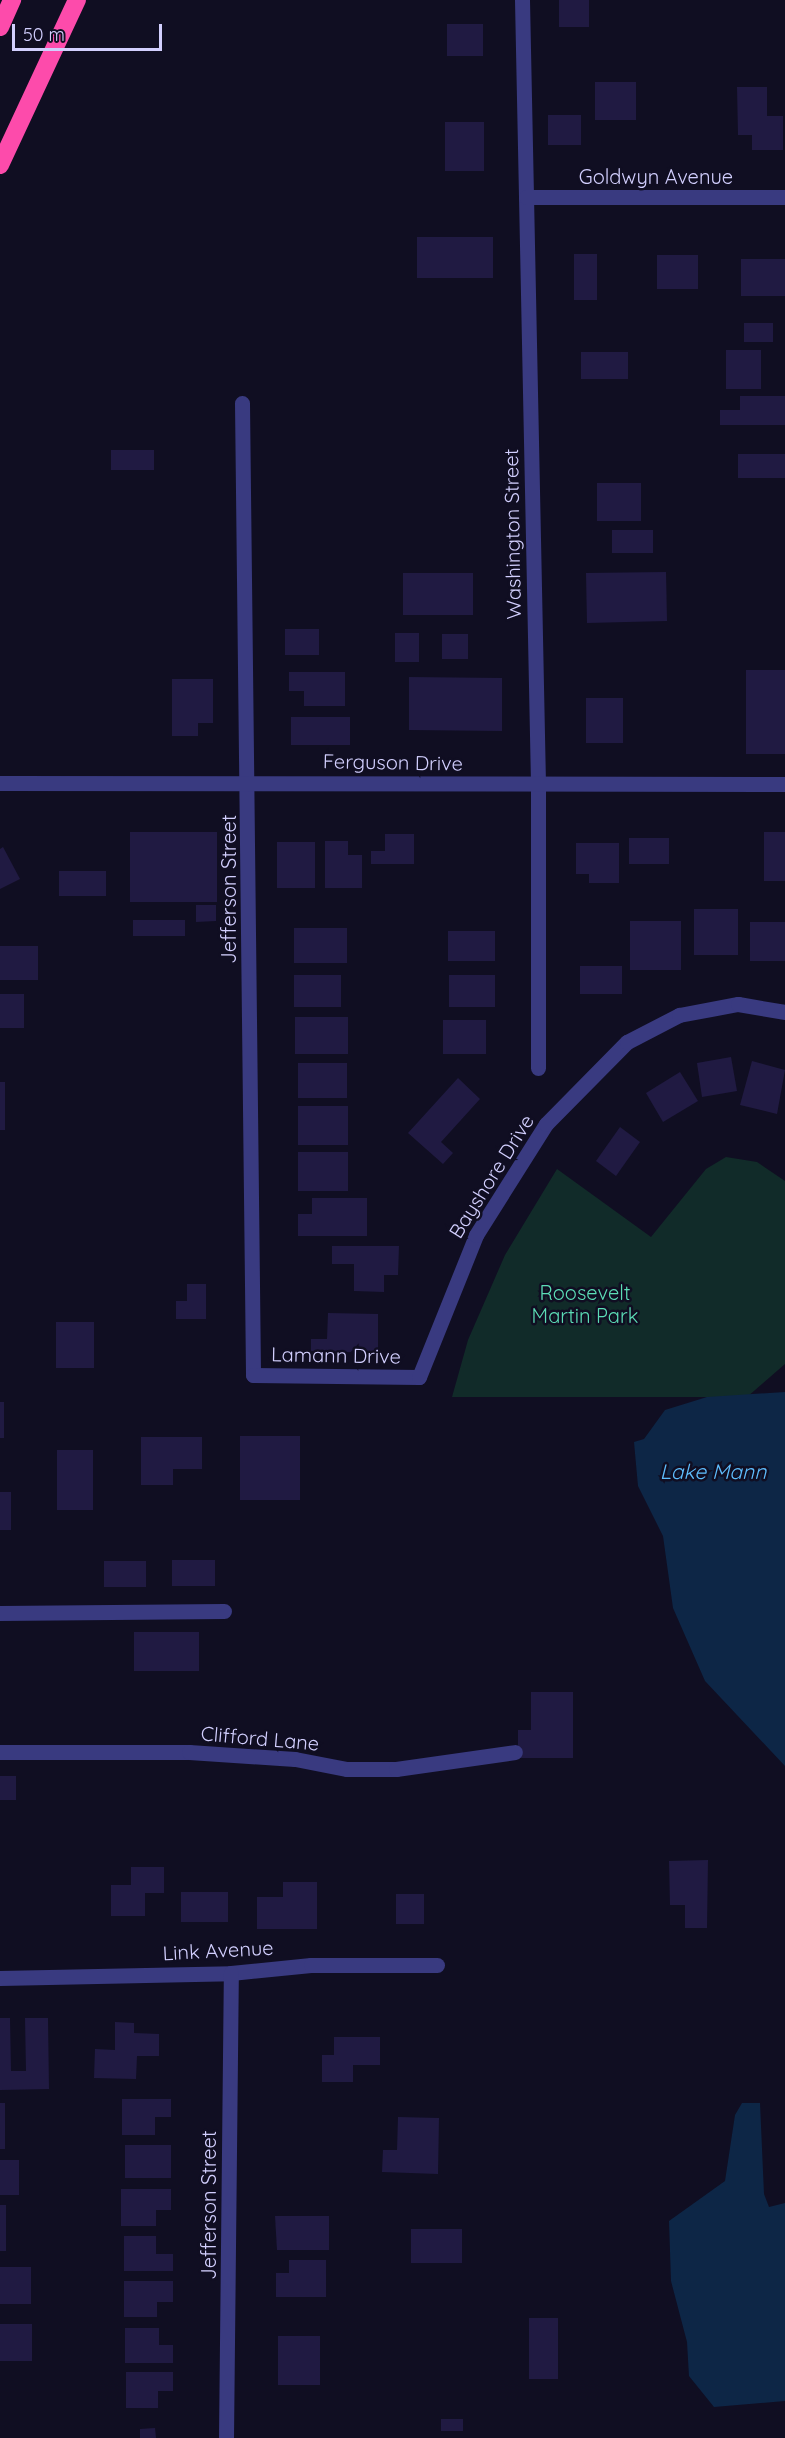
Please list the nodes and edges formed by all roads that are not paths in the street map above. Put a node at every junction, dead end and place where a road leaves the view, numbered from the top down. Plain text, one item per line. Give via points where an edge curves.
1 (12, 0) edge
2 (77, 0) edge
3 (522, 0) edge
4 (0, 27) edge
5 (0, 165) edge
6 (526, 197) junction
7 (785, 197) edge
8 (242, 403) dead end
9 (248, 782) junction
10 (0, 783) edge
11 (538, 784) junction
12 (785, 784) edge
13 (785, 1012) edge
14 (538, 1068) dead end
15 (253, 1375) joint
16 (419, 1377) joint
17 (224, 1611) dead end
18 (0, 1613) edge
19 (0, 1752) edge
20 (515, 1752) dead end
21 (437, 1965) dead end
22 (231, 1972) junction
23 (0, 1978) edge
24 (226, 2438) edge

1 - 4 highway
2 - 5 highway
3 - 6 street, Washington Street
6 - 7 street, Goldwyn Avenue
6 - 11 street, Washington Street
8 - 9 street, Jefferson Street
9 - 10 street, Ferguson Drive
9 - 11 street, Ferguson Drive
9 - 15 street, Jefferson Street
11 - 12 street, Ferguson Drive
11 - 14 street, Washington Street
13 - 16 street, Bayshore Drive via 738,1004 718,1007 679,1015 627,1041 546,1124 476,1235
15 - 16 street, Lamann Drive
17 - 18 street
19 - 20 street, Clifford Lane via 189,1752 296,1759 346,1769 396,1768
21 - 22 street, Link Avenue via 311,1965
22 - 23 street, Link Avenue
22 - 24 street, Jefferson Street

